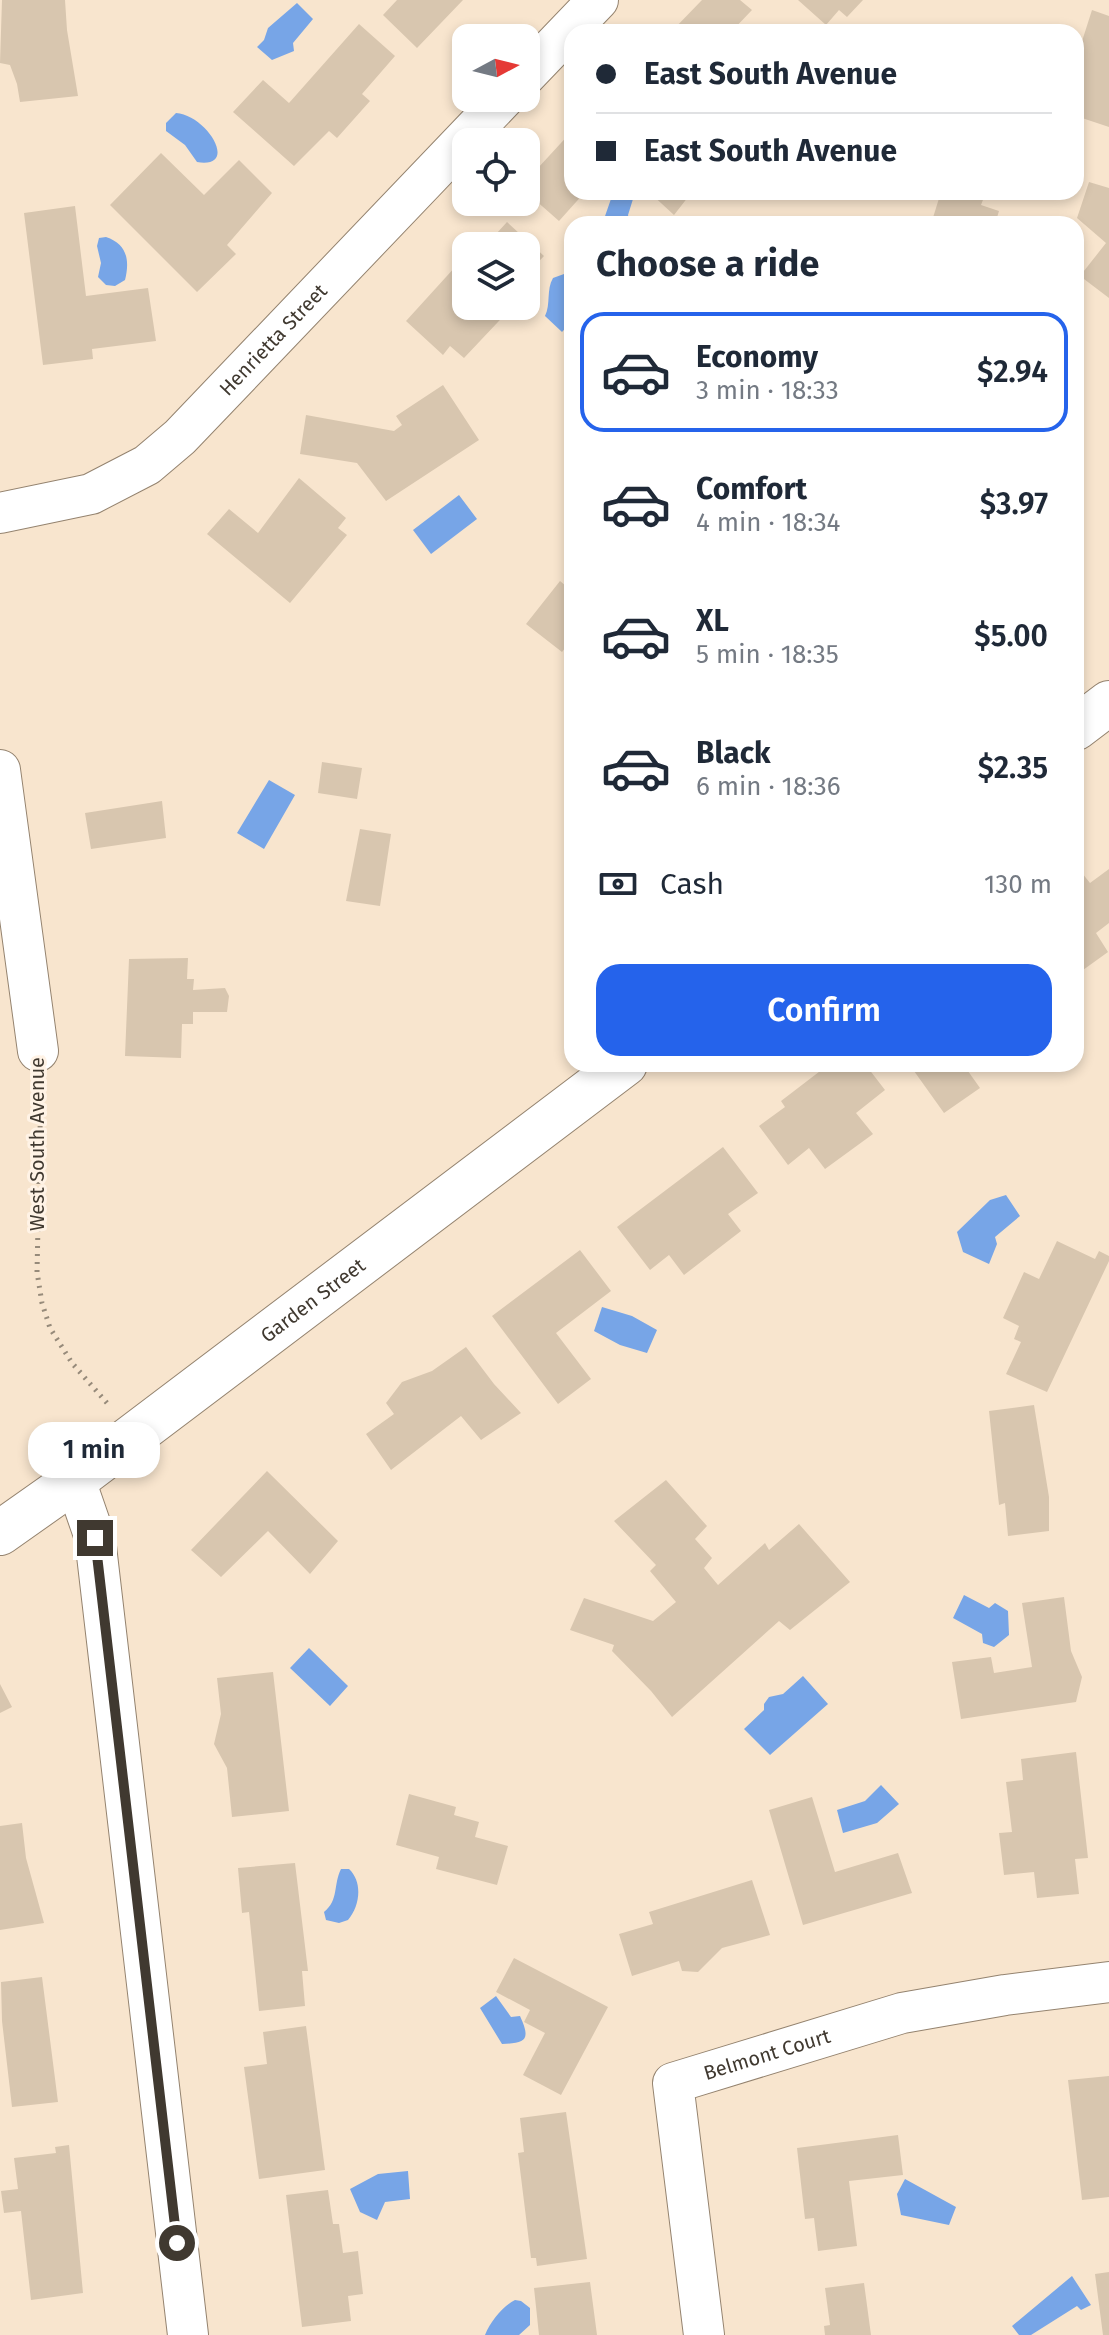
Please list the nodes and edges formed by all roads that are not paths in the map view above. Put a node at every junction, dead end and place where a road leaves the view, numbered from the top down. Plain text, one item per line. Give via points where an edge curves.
1 (598, 0) edge
2 (575, 24) edge
3 (564, 35) edge
4 (540, 60) edge
5 (491, 112) edge
6 (0, 513) edge
7 (1109, 703) edge
8 (1084, 722) edge
9 (0, 770) edge
10 (38, 1051) road end
11 (614, 1072) edge
12 (75, 1480) junction
13 (0, 1533) edge
14 (1109, 1982) edge
15 (188, 2335) edge
16 (704, 2335) edge

1 - 2 street
3 - 4 street
5 - 6 street, Henrietta Street via 180,437 147,465 91,494
7 - 8 street
9 - 10 street, West South Avenue
11 - 12 street, Garden Street
12 - 13 street, Garden Street
12 - 15 street via 95,1538
14 - 16 street, Belmont Court via 902,2013 673,2083

